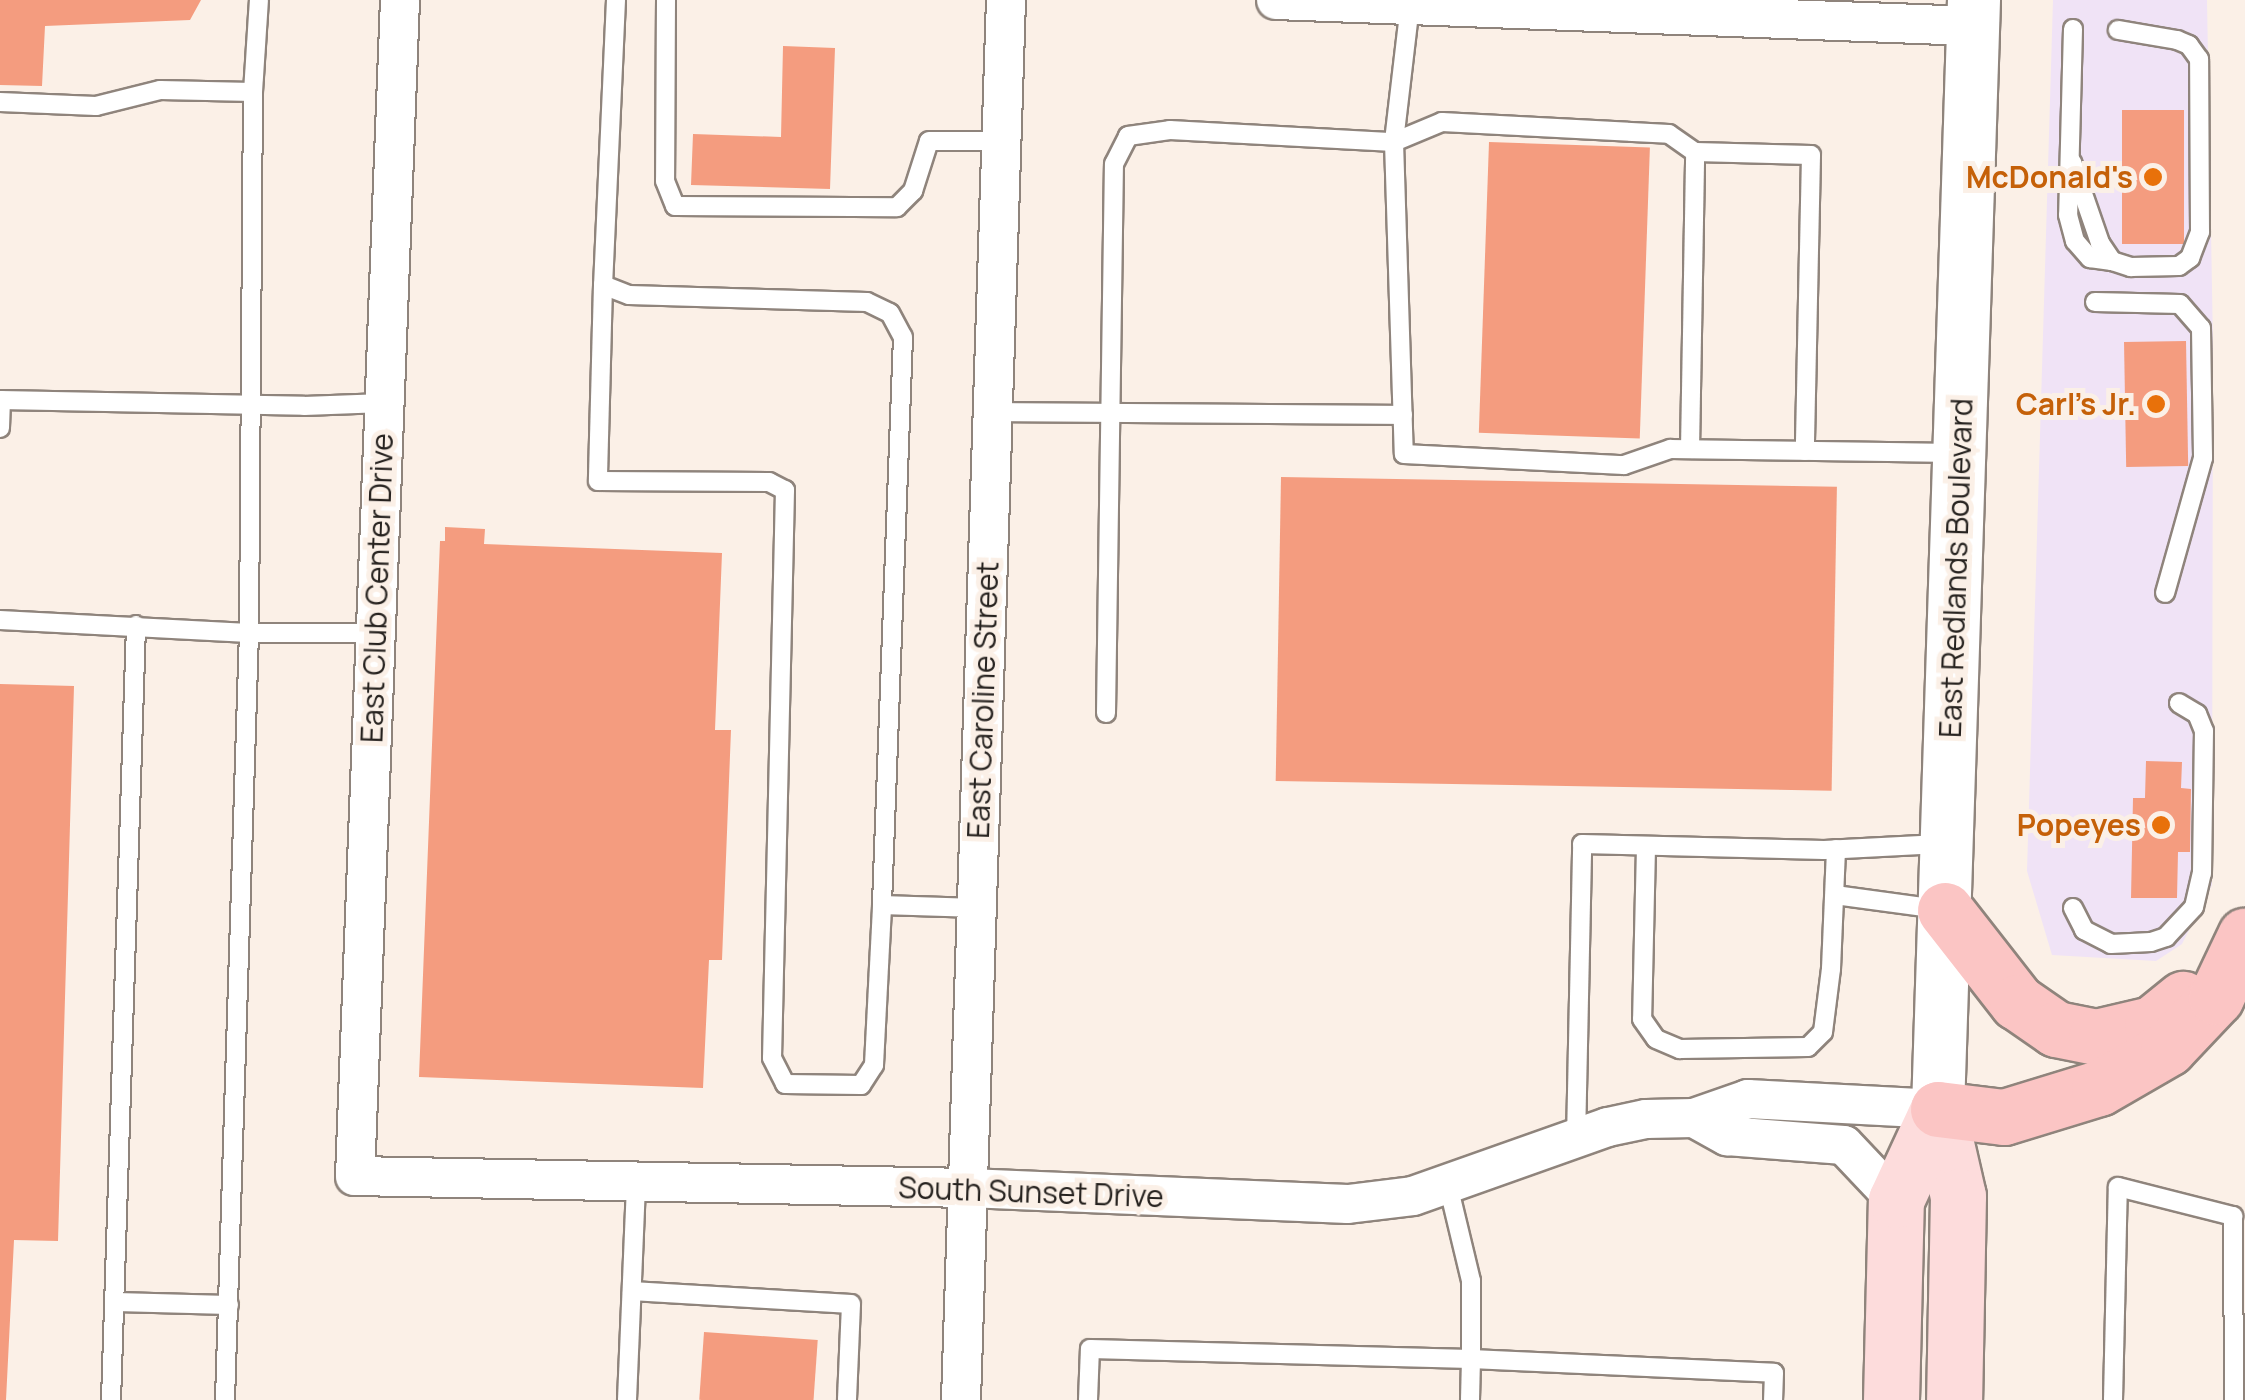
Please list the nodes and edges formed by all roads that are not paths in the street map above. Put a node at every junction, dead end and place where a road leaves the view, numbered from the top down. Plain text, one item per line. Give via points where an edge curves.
1 (259, 0) edge
2 (400, 0) edge
3 (616, 0) edge
4 (666, 0) edge
5 (1006, 0) edge
6 (1276, 0) edge
7 (1510, 4) edge
8 (1410, 5) junction
9 (1973, 13) edge
10 (2074, 29) dead end
11 (2118, 30) dead end
12 (254, 92) junction
13 (0, 102) edge
14 (1001, 141) junction
15 (1394, 142) junction
16 (1696, 152) junction
17 (603, 285) junction
18 (2095, 302) dead end
19 (1, 400) edge
20 (384, 403) junction
21 (251, 405) junction
22 (993, 412) junction
23 (1112, 413) junction
24 (1403, 415) junction
25 (0, 428) edge
26 (1690, 449) junction
27 (1805, 451) junction
28 (1960, 453) junction
29 (2165, 593) dead end
30 (0, 620) edge
31 (136, 625) junction
32 (376, 633) junction
33 (249, 634) junction
34 (2180, 704) dead end
35 (1106, 714) dead end
36 (1948, 844) junction
37 (1646, 847) junction
38 (1836, 849) junction
39 (1835, 895) junction
40 (882, 905) junction
41 (977, 908) junction
42 (2074, 908) dead end
43 (1945, 910) junction
44 (2241, 946) edge
45 (1938, 1109) junction
46 (1694, 1118) junction
47 (1576, 1140) junction
48 (355, 1176) joint
49 (636, 1181) junction
50 (1448, 1184) junction
51 (968, 1188) junction
52 (1896, 1200) junction
53 (632, 1292) junction
54 (116, 1302) junction
55 (229, 1306) junction
56 (1471, 1358) junction
57 (111, 1400) edge
58 (225, 1400) edge
59 (627, 1400) edge
60 (847, 1400) edge
61 (961, 1400) edge
62 (1088, 1400) edge
63 (1470, 1400) edge
64 (1773, 1400) edge
65 (1891, 1400) edge
66 (1954, 1400) edge
67 (2113, 1400) edge
68 (2234, 1400) edge

1 - 12 lane
2 - 20 street, East Club Center Drive
3 - 17 lane
4 - 14 lane via 664,180 675,206 897,207 914,191 929,141
5 - 14 street, East Caroline Street
6 - 8 street
7 - 8 street
7 - 9 street
8 - 15 lane
9 - 28 main road, East Redlands Boulevard
10 - 11 lane via 2072,162 2100,243 2112,261 2131,267 2179,266 2190,258 2200,232 2199,60 2178,40
12 - 13 lane via 160,90 96,106
12 - 21 lane
14 - 22 street, East Caroline Street
15 - 16 lane via 1442,122 1669,134
15 - 23 lane via 1170,130 1128,136 1114,164
15 - 24 lane
16 - 26 lane
16 - 27 lane via 1811,155
17 - 40 lane via 629,295 867,302 890,313 904,337
17 - 40 lane via 598,481 770,482 784,490 772,1058 785,1084 861,1086 874,1066
18 - 29 lane via 2180,304 2200,328 2203,458
19 - 21 lane
19 - 25 lane
20 - 21 lane
20 - 32 street, East Club Center Drive
21 - 33 lane
22 - 23 lane
22 - 41 street, East Caroline Street
23 - 24 lane
23 - 35 lane
24 - 26 lane via 1404,454 1624,465
26 - 27 lane
27 - 28 lane
28 - 36 main road, East Redlands Boulevard
30 - 31 lane
31 - 33 lane
31 - 54 lane
32 - 33 lane
32 - 48 street, East Club Center Drive
33 - 55 lane
34 - 42 lane via 2197,714 2204,731 2202,873 2194,907 2166,937 2111,944 2084,930
36 - 38 lane
36 - 43 main road, East Redlands Boulevard
37 - 38 lane
37 - 39 lane via 1642,1019 1656,1039 1680,1049 1808,1048 1823,1032
37 - 47 lane via 1582,844
38 - 39 lane
39 - 43 lane
40 - 41 lane
41 - 51 street, East Caroline Street
43 - 44 highway via 2017,1002 2056,1029 2096,1036 2152,1024
43 - 45 main road, East Redlands Boulevard
44 - 45 highway via 2216,998 2168,1048 2098,1088 2004,1117
45 - 46 street, South Sunset Drive via 1748,1099
45 - 52 main road, East Redlands Boulevard
45 - 66 main road, East Redlands Boulevard via 1958,1196
46 - 47 street, South Sunset Drive via 1646,1119
46 - 52 street, South Sunset Drive via 1727,1136 1844,1145
47 - 50 street, South Sunset Drive
48 - 49 street, South Sunset Drive
49 - 51 street, South Sunset Drive
49 - 53 lane
50 - 51 street, South Sunset Drive via 1381,1203 1348,1204
50 - 56 lane via 1471,1282
51 - 61 street, East Caroline Street
52 - 65 main road, East Redlands Boulevard
53 - 59 lane
53 - 60 lane via 851,1304
54 - 55 lane
54 - 57 lane
55 - 58 lane
56 - 62 lane via 1090,1349
56 - 63 lane
56 - 64 lane via 1774,1373
67 - 68 lane via 2118,1187 2233,1216

